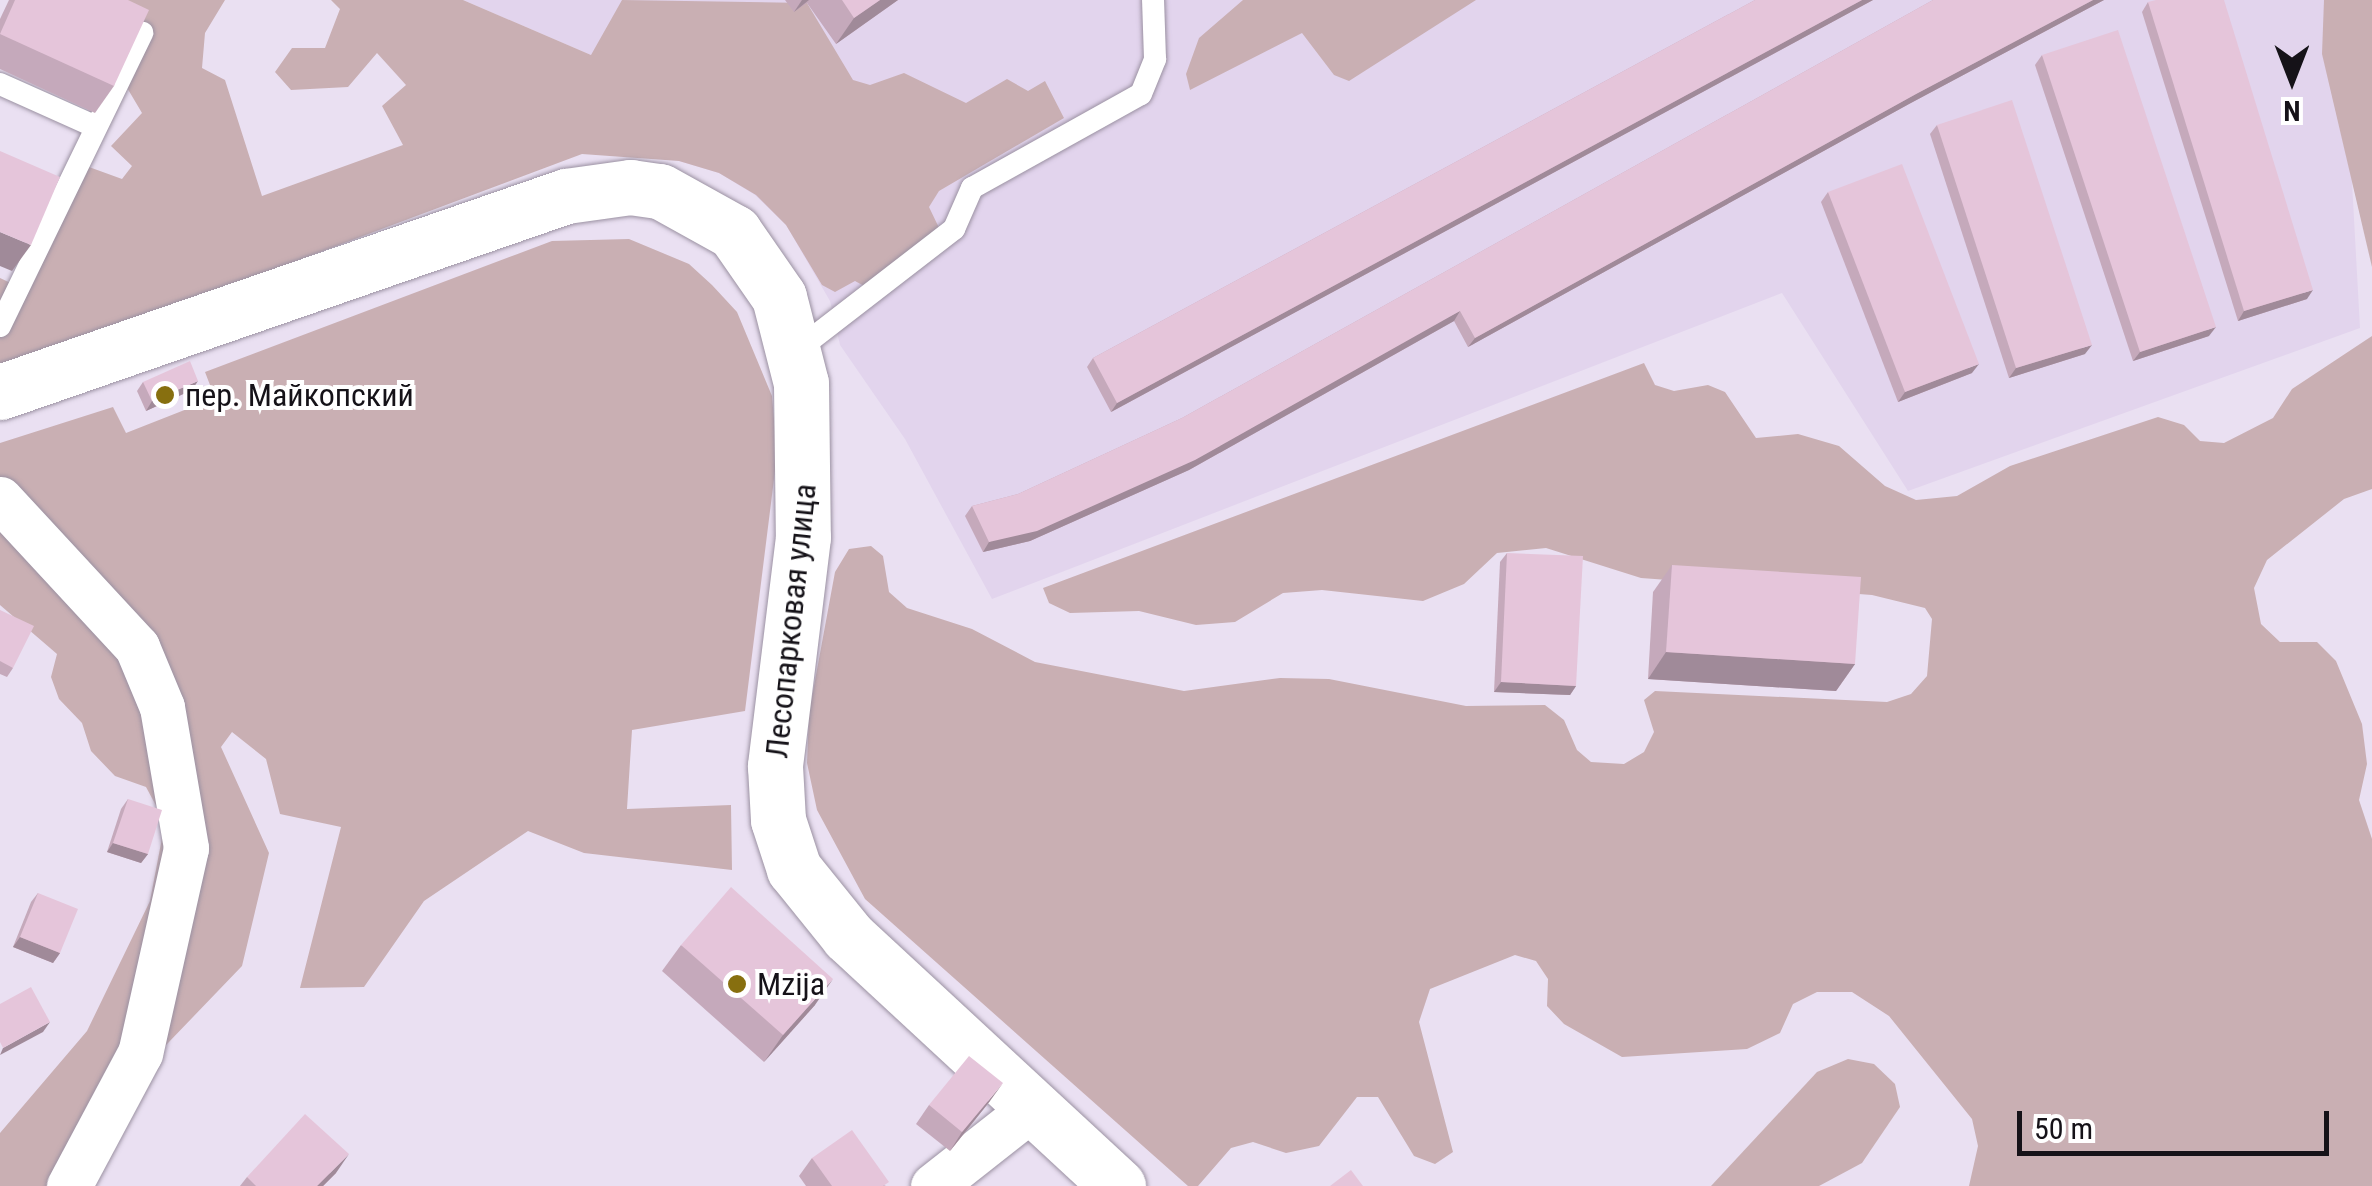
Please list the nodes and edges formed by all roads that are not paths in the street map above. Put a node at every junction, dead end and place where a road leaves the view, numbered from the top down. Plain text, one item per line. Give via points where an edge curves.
1 (1153, 0) edge
2 (142, 32) edge
3 (0, 84) edge
4 (96, 127) junction
5 (7, 291) edge
6 (0, 326) edge
7 (796, 352) junction
8 (0, 392) edge
9 (0, 498) edge
10 (1032, 1108) junction
11 (70, 1186) edge
12 (933, 1186) edge
13 (1118, 1186) edge

1 - 7 lane via 1155,59 1141,94 972,188 954,229
2 - 4 lane
3 - 4 lane
4 - 5 lane
5 - 6 lane
7 - 8 main road, Лесопарковая улица via 772,282 734,232 660,191 600,188
7 - 10 main road, Лесопарковая улица via 806,500 776,766 785,844 827,914
9 - 11 street via 137,647 162,707 186,848 140,1053
10 - 12 street
10 - 13 main road, Лесопарковая улица

